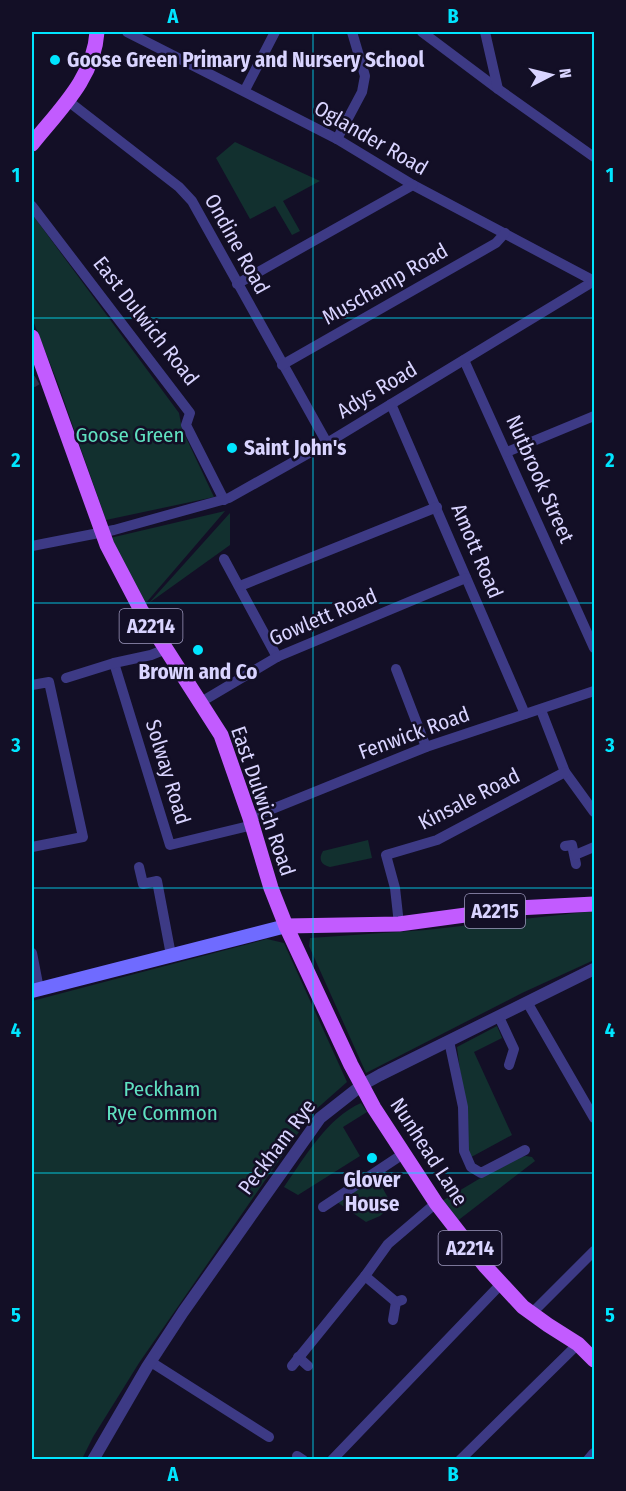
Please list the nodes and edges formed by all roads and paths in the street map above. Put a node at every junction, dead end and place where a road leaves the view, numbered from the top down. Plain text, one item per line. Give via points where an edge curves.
1 (96, 32) edge
2 (128, 32) edge
3 (275, 32) edge
4 (355, 32) edge
5 (422, 32) edge
6 (485, 32) edge
7 (498, 89) junction
8 (245, 90) junction
9 (68, 101) junction
10 (337, 139) junction
11 (32, 144) edge
12 (594, 157) edge
13 (413, 184) junction
14 (32, 206) edge
15 (505, 233) junction
16 (594, 281) edge
17 (237, 284) junction
18 (32, 337) edge
19 (464, 360) junction
20 (282, 365) junction
21 (391, 404) junction
22 (594, 416) edge
23 (327, 443) junction
24 (507, 452) junction
25 (224, 500) junction
26 (437, 507) junction
27 (102, 532) junction
28 (32, 546) edge
29 (224, 559) dead end
30 (466, 578) junction
31 (240, 586) junction
32 (590, 628) edge
33 (594, 648) edge
34 (165, 649) junction
35 (277, 657) junction
36 (114, 663) junction
37 (396, 669) dead end
38 (66, 678) dead end
39 (32, 685) edge
40 (594, 691) edge
41 (201, 702) junction
42 (541, 710) junction
43 (525, 714) junction
44 (426, 747) junction
45 (565, 772) junction
46 (594, 812) edge
47 (251, 822) junction
48 (565, 846) dead end
49 (594, 847) edge
50 (32, 848) edge
51 (139, 867) dead end
52 (594, 903) edge
53 (399, 924) junction
54 (286, 926) junction
55 (32, 953) edge
56 (171, 955) junction
57 (594, 969) edge
58 (35, 990) edge
59 (527, 1002) junction
60 (499, 1017) junction
61 (449, 1041) junction
62 (510, 1065) dead end
63 (362, 1085) junction
64 (594, 1118) edge
65 (525, 1150) dead end
66 (403, 1154) junction
67 (436, 1203) junction
68 (323, 1207) dead end
69 (594, 1251) edge
70 (365, 1276) junction
71 (501, 1284) junction
72 (531, 1314) junction
73 (393, 1320) dead end
74 (578, 1344) junction
75 (594, 1360) edge
76 (151, 1362) junction
77 (308, 1366) dead end
78 (269, 1437) dead end
79 (594, 1454) edge
80 (93, 1460) edge
81 (332, 1460) edge
82 (460, 1460) edge
83 (589, 1460) edge

1 - 9 main road via 88,67
2 - 8 street, Oglander Road
3 - 8 street
4 - 10 street via 365,76 362,92
5 - 7 street
6 - 7 street
7 - 12 street
8 - 10 street, Oglander Road
9 - 11 main road
9 - 17 street, Ondine Road via 188,196
10 - 13 street, Oglander Road
13 - 15 street, Oglander Road
13 - 17 street
14 - 25 street, East Dulwich Road via 190,413 186,425
15 - 16 street, Oglander Road
15 - 20 street, Muschamp Road via 496,243
16 - 19 street, Adys Road
17 - 20 street, Ondine Road
18 - 27 main road, East Dulwich Road / A2214 via 40,375
19 - 21 street, Adys Road
19 - 24 street, Nutbrook Street
20 - 23 street, Ondine Road
21 - 23 street, Adys Road
21 - 26 street, Amott Road
22 - 24 street
23 - 25 street, Adys Road
24 - 32 street, Nutbrook Street
25 - 27 street, Adys Road
26 - 30 street, Amott Road
26 - 31 street
27 - 28 street, Adys Road
27 - 34 main road, East Dulwich Road / A2214 via 135,601
29 - 31 street
30 - 35 street, Gowlett Road
30 - 43 street, Amott Road
31 - 35 street
32 - 33 street, Nutbrook Street
34 - 36 street via 151,656
34 - 41 main road, East Dulwich Road / A2214
35 - 41 street, Gowlett Road
36 - 38 street
36 - 47 street, Solway Road via 170,845
37 - 44 street
39 - 50 street via 49,682 83,837
40 - 42 street, Fenwick Road
41 - 47 main road, East Dulwich Road / A2214 via 221,735
42 - 43 street, Fenwick Road
42 - 45 street
43 - 44 street, Fenwick Road
44 - 47 street, Fenwick Road
45 - 46 street
45 - 53 street, Kinsale Road via 437,840 386,855
47 - 54 main road, East Dulwich Road / A2214
48 - 49 street via 572,845 575,859
51 - 56 street via 143,884 157,881
52 - 53 main road, A2215
53 - 54 main road, A2215
54 - 56 main road
54 - 63 main road, East Dulwich Road / A2214
55 - 58 street
56 - 58 main road
57 - 59 street, Peckham Rye
59 - 60 street, Peckham Rye
59 - 64 street
60 - 61 street, Peckham Rye
60 - 62 street via 513,1049
61 - 63 street, Peckham Rye
61 - 65 street via 463,1107 464,1151 471,1167 481,1173
63 - 66 main road, Nunhead Lane / A2214
63 - 76 street, Peckham Rye via 320,1118
66 - 67 main road, Nunhead Lane / A2214
66 - 68 street
67 - 70 street via 388,1244
67 - 71 main road, Nunhead Lane / A2214
69 - 72 street
70 - 73 street via 399,1301
70 - 77 street via 295,1362
71 - 72 main road, Nunhead Lane / A2214
71 - 81 street
72 - 74 main road, Nunhead Lane / A2214
74 - 75 main road, Nunhead Lane / A2214
74 - 82 street
76 - 78 street
76 - 80 street, Peckham Rye
79 - 83 street

